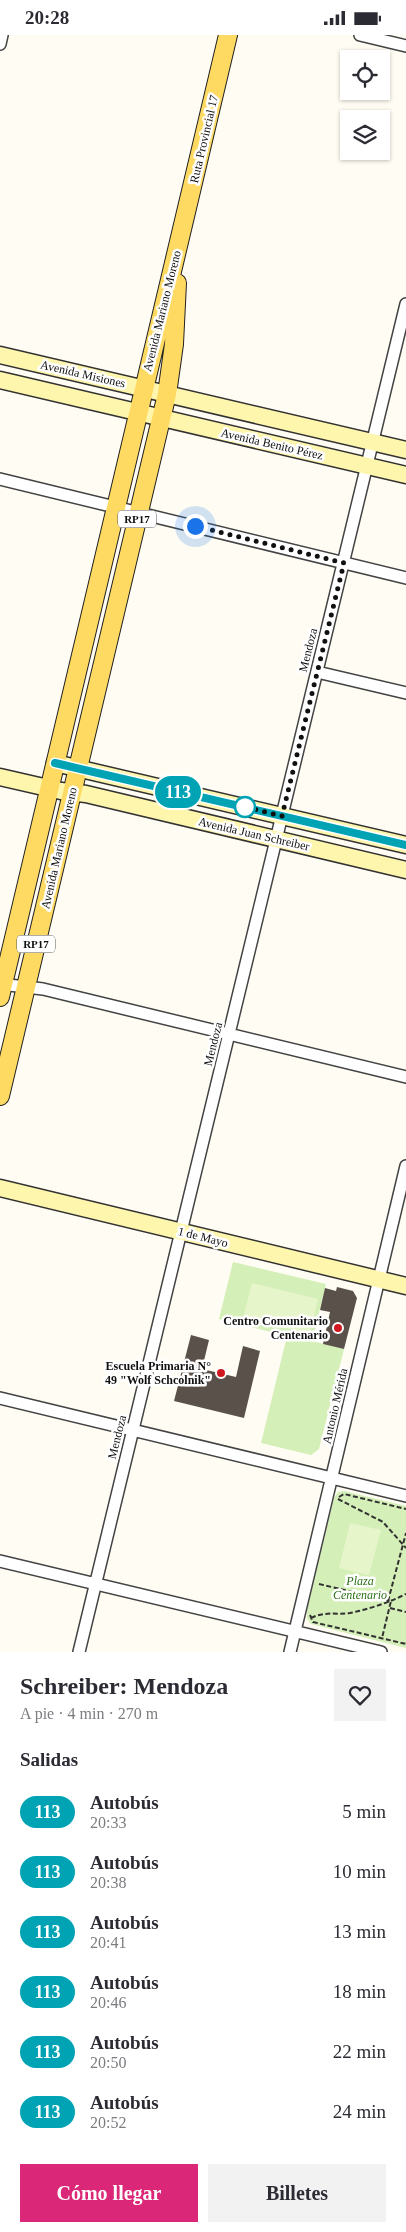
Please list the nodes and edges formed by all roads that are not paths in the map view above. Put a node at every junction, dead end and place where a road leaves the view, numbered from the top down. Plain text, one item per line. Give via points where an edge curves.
1 (2, 35) edge
2 (228, 35) edge
3 (360, 35) edge
4 (0, 44) edge
5 (406, 46) edge
6 (179, 242) junction
7 (406, 305) edge
8 (0, 355) edge
9 (0, 380) edge
10 (144, 389) junction
11 (167, 394) junction
12 (138, 412) junction
13 (161, 418) junction
14 (373, 442) junction
15 (406, 450) edge
16 (368, 466) junction
17 (406, 475) edge
18 (0, 479) edge
19 (116, 507) junction
20 (138, 513) junction
21 (344, 563) junction
22 (406, 578) edge
23 (317, 672) junction
24 (406, 693) edge
25 (55, 763) junction
26 (78, 768) junction
27 (0, 777) edge
28 (49, 788) junction
29 (72, 792) junction
30 (282, 816) junction
31 (276, 840) junction
32 (406, 845) edge
33 (406, 871) edge
34 (26, 986) junction
35 (1, 988) edge
36 (229, 1034) junction
37 (406, 1077) edge
38 (0, 1096) edge
39 (406, 1166) edge
40 (0, 1188) edge
41 (181, 1232) junction
42 (379, 1279) junction
43 (406, 1286) edge
44 (0, 1398) edge
45 (133, 1430) junction
46 (331, 1479) junction
47 (406, 1497) edge
48 (0, 1561) edge
49 (95, 1584) junction
50 (295, 1631) junction
51 (79, 1652) edge
52 (290, 1652) edge
53 (381, 1652) edge

1 - 4 street
2 - 6 main road, Ruta Provincial 17 / RP17
3 - 5 street
6 - 10 main road, Avenida Mariano Moreno / RP17
6 - 11 main road, Avenida Mariano Moreno / RP17 via 174,344
7 - 14 street, Mendoza
8 - 10 main road, Avenida Misiones
9 - 12 main road, Avenida Misiones
10 - 11 main road, Avenida Misiones
10 - 12 main road, Avenida Mariano Moreno / RP17
11 - 13 main road, Avenida Mariano Moreno / RP17
11 - 14 main road, Avenida Benito Pérez
12 - 13 main road, Avenida Benito Pérez
12 - 19 main road, Avenida Mariano Moreno / RP17
13 - 16 main road, Avenida Benito Pérez
13 - 20 main road, Avenida Mariano Moreno / RP17
14 - 15 main road, Avenida Benito Pérez
14 - 16 street, Mendoza
16 - 17 main road, Avenida Benito Pérez
16 - 21 street, Mendoza
18 - 19 street
19 - 20 street
19 - 25 main road, Avenida Mariano Moreno / RP17
20 - 21 street
20 - 26 main road, Avenida Mariano Moreno / RP17
21 - 22 street
21 - 23 street, Mendoza
23 - 24 street
23 - 30 street, Mendoza
25 - 26 main road, Avenida Juan Schreiber
25 - 28 main road, Avenida Mariano Moreno / RP17
26 - 29 main road, Avenida Mariano Moreno / RP17
26 - 30 main road, Avenida Juan Schreiber
27 - 28 main road, Avenida Juan Schreiber
28 - 29 main road, Avenida Juan Schreiber
28 - 35 main road, Avenida Mariano Moreno / RP17
29 - 31 main road, Avenida Juan Schreiber
29 - 34 main road, Avenida Mariano Moreno / RP17
30 - 31 street, Mendoza
30 - 32 main road, Avenida Juan Schreiber
31 - 33 main road, Avenida Juan Schreiber
31 - 36 street, Mendoza
34 - 35 street
34 - 36 street
34 - 38 main road, Avenida Mariano Moreno / RP17
36 - 37 street
36 - 41 street, Mendoza
39 - 42 street, Antonio Mérida
40 - 41 main road, 1 de Mayo
41 - 42 main road, 1 de Mayo
41 - 45 street, Mendoza
42 - 43 main road, 1 de Mayo
42 - 46 street, Antonio Mérida
44 - 45 street
45 - 46 street
45 - 49 street, Mendoza
46 - 47 street
46 - 50 street, Antonio Mérida
48 - 49 street
49 - 50 street
49 - 51 street, Mendoza
50 - 52 street, Antonio Mérida
50 - 53 street

